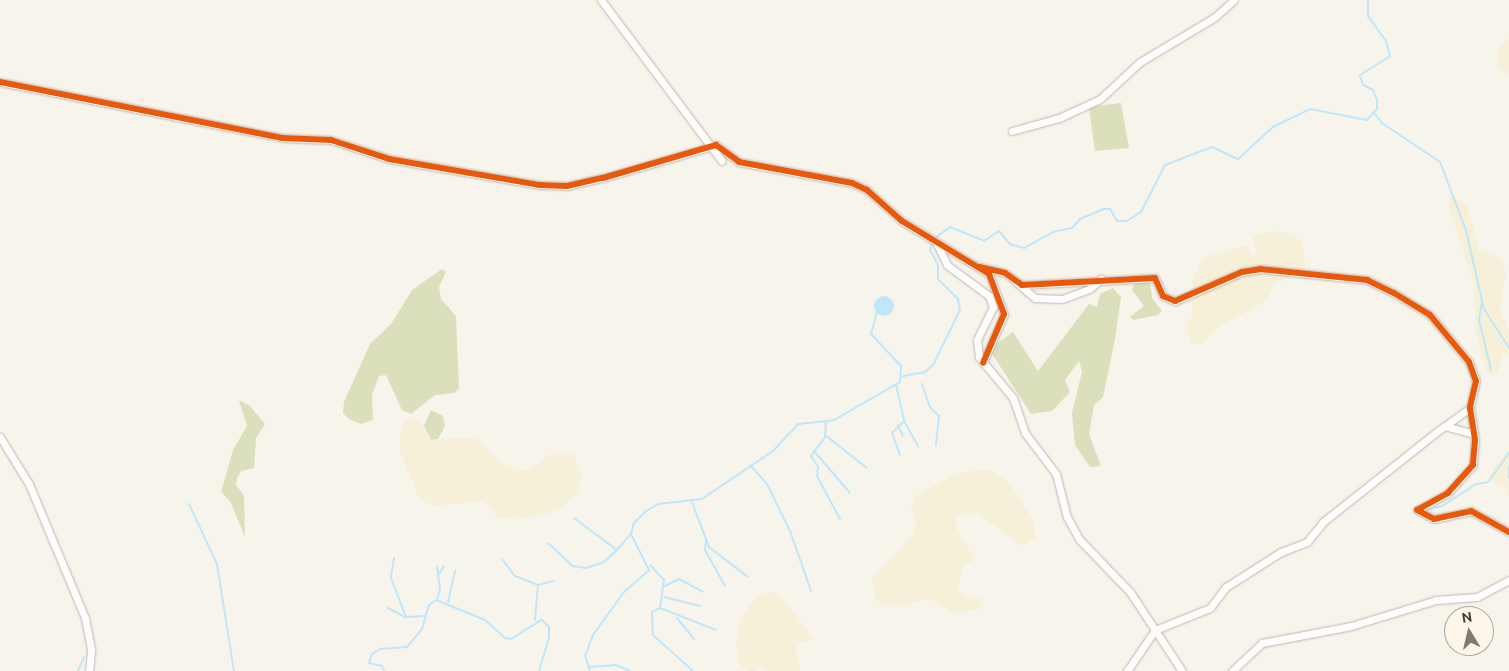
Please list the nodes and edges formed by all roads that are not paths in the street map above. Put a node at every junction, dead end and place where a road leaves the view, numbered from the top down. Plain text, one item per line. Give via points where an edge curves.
1 (601, 0) edge
2 (1234, 0) edge
3 (0, 82) edge
4 (1012, 131) dead end
5 (708, 146) junction
6 (722, 161) dead end
7 (936, 242) junction
8 (978, 267) junction
9 (1102, 279) junction
10 (1016, 282) junction
11 (984, 363) junction
12 (1470, 408) junction
13 (1445, 426) junction
14 (1474, 434) junction
15 (0, 437) edge
16 (1509, 532) edge
17 (1509, 580) edge
18 (1154, 631) junction
19 (89, 671) edge
20 (1127, 671) edge
21 (1182, 671) edge
22 (1232, 671) edge

1 - 5 street
2 - 4 street via 1215,17 1140,62 1100,99
3 - 5 street via 282,138 331,140 389,159 539,185 568,186 603,178
5 - 6 street
5 - 7 street via 716,145 739,162 852,183
7 - 8 street
7 - 11 street via 947,265 986,292 992,302 992,316 977,340 977,350
8 - 10 street via 1005,273
8 - 11 street via 996,284 1004,314
9 - 10 street via 1032,285
9 - 10 street via 1089,289 1062,299 1035,298
9 - 12 street via 1155,278 1162,296 1175,301 1242,272 1260,269 1367,280 1420,306 1469,362 1476,381
11 - 18 street via 1013,398 1024,433 1056,474 1067,518 1079,539 1130,592
12 - 13 street
12 - 14 street
13 - 14 street
13 - 18 street via 1323,522 1307,542 1280,552 1226,587 1210,608
14 - 16 street via 1475,457 1470,470 1448,493 1417,510 1434,519 1471,511
15 - 19 street via 28,484 78,600 91,650
17 - 22 street via 1476,597 1423,603 1351,626 1262,643
18 - 20 street
18 - 21 street

